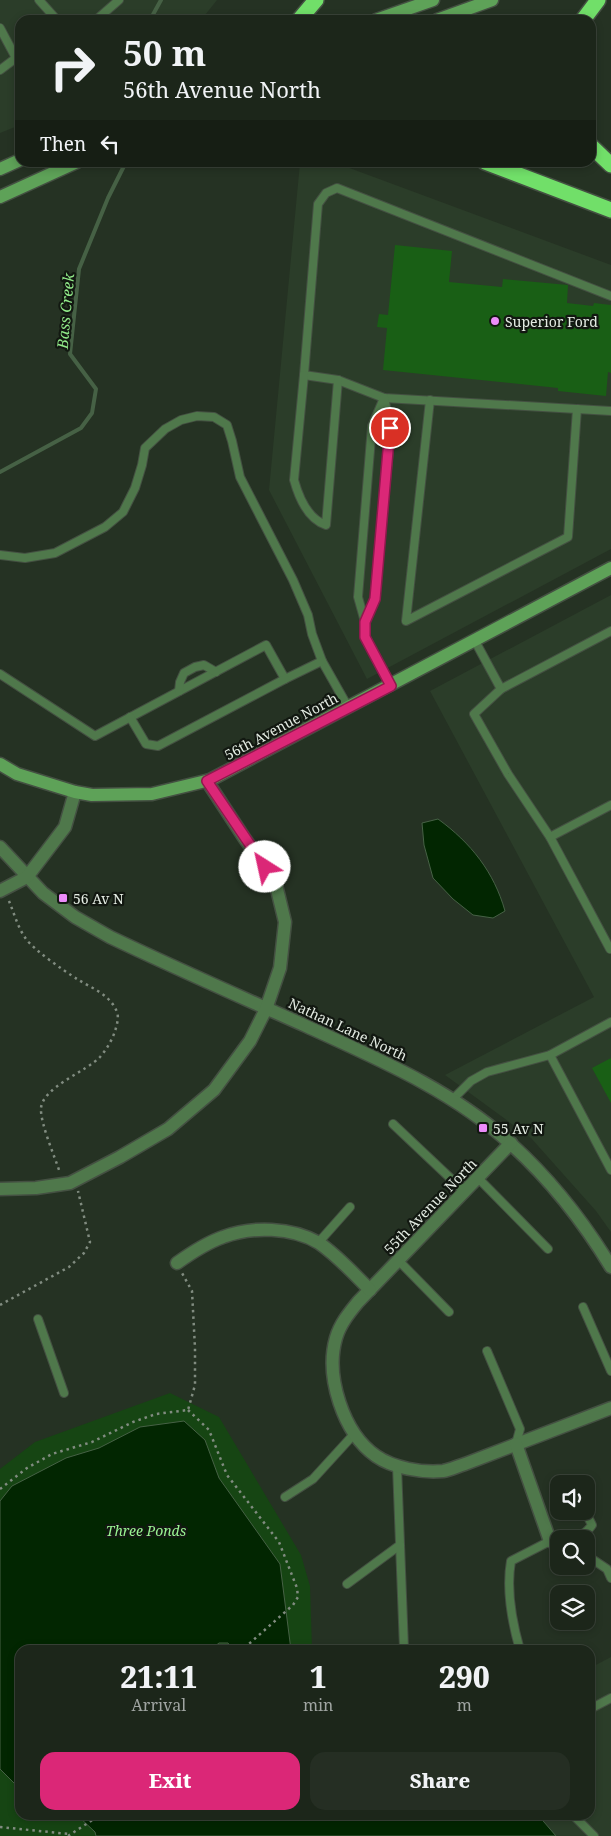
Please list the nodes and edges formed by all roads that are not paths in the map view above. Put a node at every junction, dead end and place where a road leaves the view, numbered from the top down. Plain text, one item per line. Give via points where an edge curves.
1 (39, 0) edge
2 (119, 0) edge
3 (316, 0) edge
4 (433, 0) edge
5 (492, 0) edge
6 (598, 0) edge
7 (52, 15) edge
8 (102, 15) edge
9 (303, 15) edge
10 (390, 15) edge
11 (451, 15) edge
12 (587, 15) edge
13 (0, 28) edge
14 (15, 56) edge
15 (15, 59) edge
16 (0, 70) edge
17 (596, 151) edge
18 (15, 162) edge
19 (611, 165) edge
20 (66, 167) edge
21 (498, 167) edge
22 (0, 169) edge
23 (0, 197) edge
24 (611, 210) edge
25 (611, 296) edge
26 (304, 375) junction
27 (338, 380) junction
28 (384, 398) junction
29 (430, 400) junction
30 (577, 409) junction
31 (611, 411) edge
32 (0, 555) edge
33 (611, 568) edge
34 (365, 622) junction
35 (611, 631) edge
36 (475, 641) junction
37 (322, 661) junction
38 (216, 672) junction
39 (0, 674) edge
40 (285, 679) junction
41 (391, 686) junction
42 (501, 689) junction
43 (179, 691) junction
44 (348, 707) junction
45 (130, 717) junction
46 (0, 764) edge
47 (207, 781) junction
48 (74, 792) junction
49 (611, 805) edge
50 (550, 837) junction
51 (0, 847) edge
52 (27, 877) junction
53 (4, 895) edge
54 (611, 948) edge
55 (266, 1009) junction
56 (611, 1022) edge
57 (550, 1055) junction
58 (452, 1100) junction
59 (392, 1124) dead end
60 (511, 1144) junction
61 (611, 1170) edge
62 (478, 1178) junction
63 (0, 1189) edge
64 (465, 1192) junction
65 (350, 1207) dead end
66 (318, 1243) junction
67 (548, 1249) dead end
68 (399, 1260) junction
69 (177, 1263) road end
70 (611, 1267) edge
71 (370, 1290) junction
72 (583, 1307) dead end
73 (449, 1312) dead end
74 (38, 1319) dead end
75 (487, 1351) dead end
76 (611, 1371) edge
77 (64, 1393) dead end
78 (611, 1408) edge
79 (355, 1433) junction
80 (516, 1444) junction
81 (397, 1466) junction
82 (285, 1497) dead end
83 (551, 1530) edge
84 (550, 1544) edge
85 (400, 1545) junction
86 (595, 1561) edge
87 (611, 1578) edge
88 (347, 1584) dead end
89 (404, 1645) edge
90 (519, 1645) edge
91 (611, 1698) edge
92 (595, 1706) edge
93 (578, 1820) edge
94 (594, 1836) edge

1 - 7 lane
2 - 8 lane
3 - 9 highway
4 - 10 street
5 - 11 street
6 - 12 highway
13 - 14 lane
15 - 16 lane
17 - 19 highway
18 - 22 street
20 - 23 street
21 - 24 highway
25 - 26 lane via 337,188 326,193 318,204
26 - 27 lane
26 - 27 lane via 294,480 297,492 312,517 326,525
27 - 28 lane
28 - 29 lane
28 - 34 lane via 390,428 375,599
28 - 34 lane via 372,426 358,598
29 - 30 lane
29 - 30 lane via 406,621 568,537
30 - 31 lane
32 - 37 lane via 25,558 55,553 105,527 123,512 135,488 145,448 165,428 181,420 214,416 227,425 240,477 293,580
33 - 36 street, 56th Avenue North
34 - 41 lane via 365,637
35 - 42 lane
36 - 41 street, 56th Avenue North
36 - 42 lane
37 - 40 lane
37 - 44 lane
38 - 40 lane via 266,645
38 - 43 lane
38 - 43 lane via 204,665 195,667 184,673
39 - 45 lane via 95,736
40 - 45 lane via 158,746 146,744
41 - 44 street, 56th Avenue North
42 - 50 lane via 474,714 508,774
43 - 45 lane
44 - 47 street, 56th Avenue North
46 - 48 street via 17,774
47 - 48 street, 56th Avenue North via 152,794 92,795
47 - 55 street via 275,881 285,922 280,968
48 - 52 street via 66,827
49 - 50 lane
50 - 54 lane
51 - 52 street
52 - 53 street
52 - 55 street, Nathan Lane North via 43,893 110,937
55 - 58 street, Nathan Lane North via 402,1070
55 - 63 street via 250,1041 214,1090 168,1129 70,1183
56 - 57 lane
57 - 58 lane via 487,1072 471,1081
57 - 61 lane
58 - 60 street, Nathan Lane North
59 - 64 lane
60 - 62 street, 55th Avenue North
60 - 70 street, Nathan Lane North via 558,1192 591,1234
62 - 64 street, 55th Avenue North
62 - 67 lane
64 - 68 street, 55th Avenue North
65 - 66 lane
66 - 69 street via 276,1230 249,1230 223,1236
66 - 71 street
68 - 71 street, 55th Avenue North
68 - 73 lane
71 - 79 street, 55th Avenue North via 344,1320 332,1356 338,1400
72 - 76 lane
74 - 77 lane
75 - 80 lane via 520,1429
78 - 80 street, 55th Avenue North
79 - 81 street, 55th Avenue North via 376,1456
79 - 82 lane via 312,1479
80 - 81 street, 55th Avenue North via 443,1470
80 - 83 street
81 - 85 lane
84 - 90 lane via 511,1560 508,1576
85 - 88 lane
85 - 89 lane
86 - 87 lane via 606,1569
91 - 92 lane
93 - 94 lane

